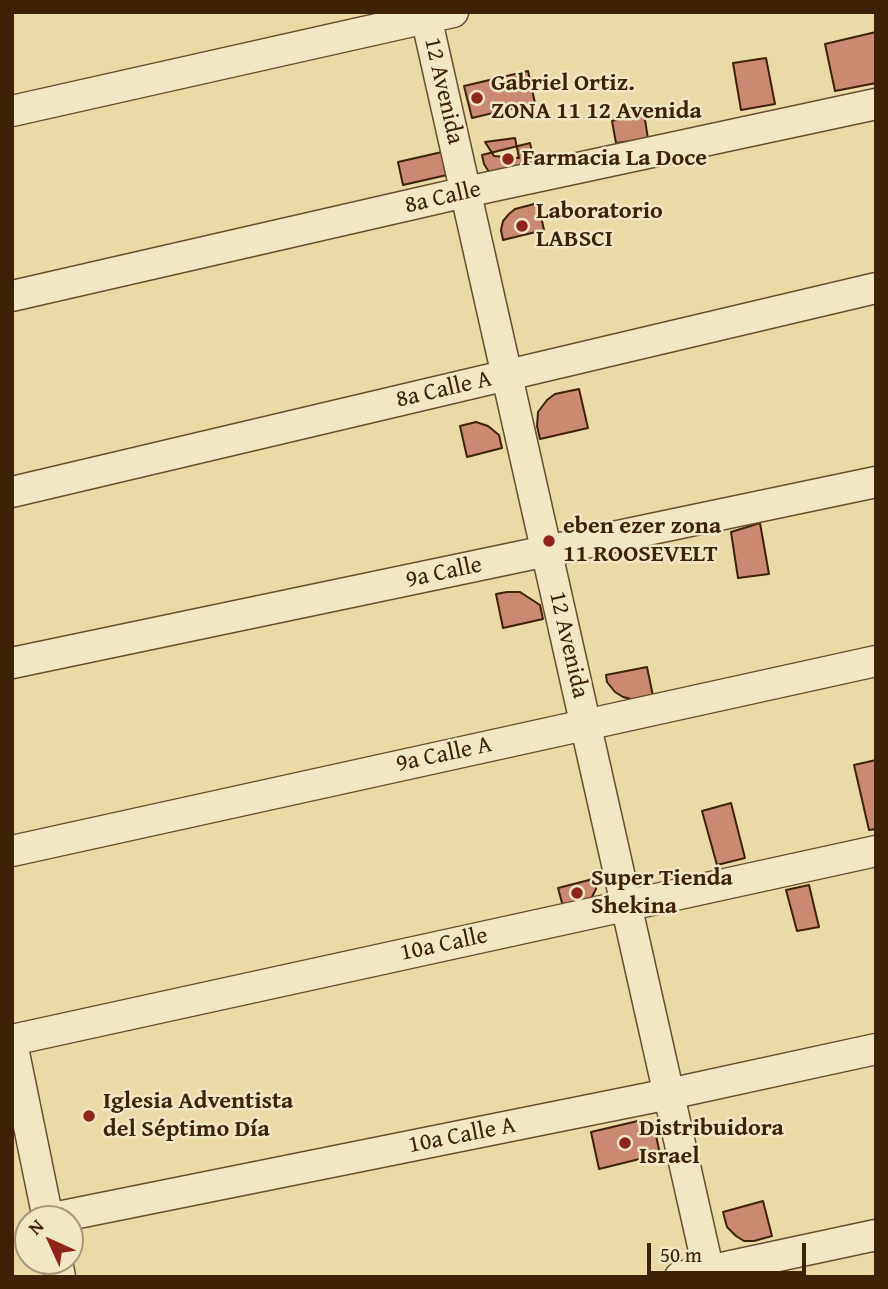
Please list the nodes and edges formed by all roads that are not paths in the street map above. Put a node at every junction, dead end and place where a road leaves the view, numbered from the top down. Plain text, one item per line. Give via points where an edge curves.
1 (435, 14) edge
2 (876, 104) edge
3 (12, 111) edge
4 (466, 192) junction
5 (876, 288) edge
6 (12, 296) edge
7 (507, 375) junction
8 (876, 482) edge
9 (12, 492) edge
10 (547, 551) junction
11 (876, 661) edge
12 (12, 663) edge
13 (586, 724) junction
14 (12, 851) edge
15 (876, 851) edge
16 (626, 905) junction
17 (12, 1042) edge
18 (876, 1049) edge
19 (669, 1094) junction
20 (45, 1205) edge
21 (84, 1212) edge
22 (876, 1235) edge
23 (710, 1274) edge
24 (680, 1277) edge

1 - 3 street
1 - 4 street, 12 Avenida
2 - 4 street, 8a Calle
4 - 6 street, 8a Calle
4 - 7 street, 12 Avenida
5 - 7 street, 8a Calle A
7 - 9 street, 8a Calle A
7 - 10 street, 12 Avenida
8 - 10 street, 9a Calle
10 - 12 street, 9a Calle
10 - 13 street, 12 Avenida
11 - 13 street, 9a Calle A
13 - 14 street, 9a Calle A
13 - 16 street, 12 Avenida
15 - 16 street, 10a Calle
16 - 17 street, 10a Calle
16 - 19 street, 12 Avenida
17 - 20 street
18 - 19 street, 10a Calle A
19 - 21 street, 10a Calle A
19 - 23 street, 12 Avenida
22 - 23 street
23 - 24 street

